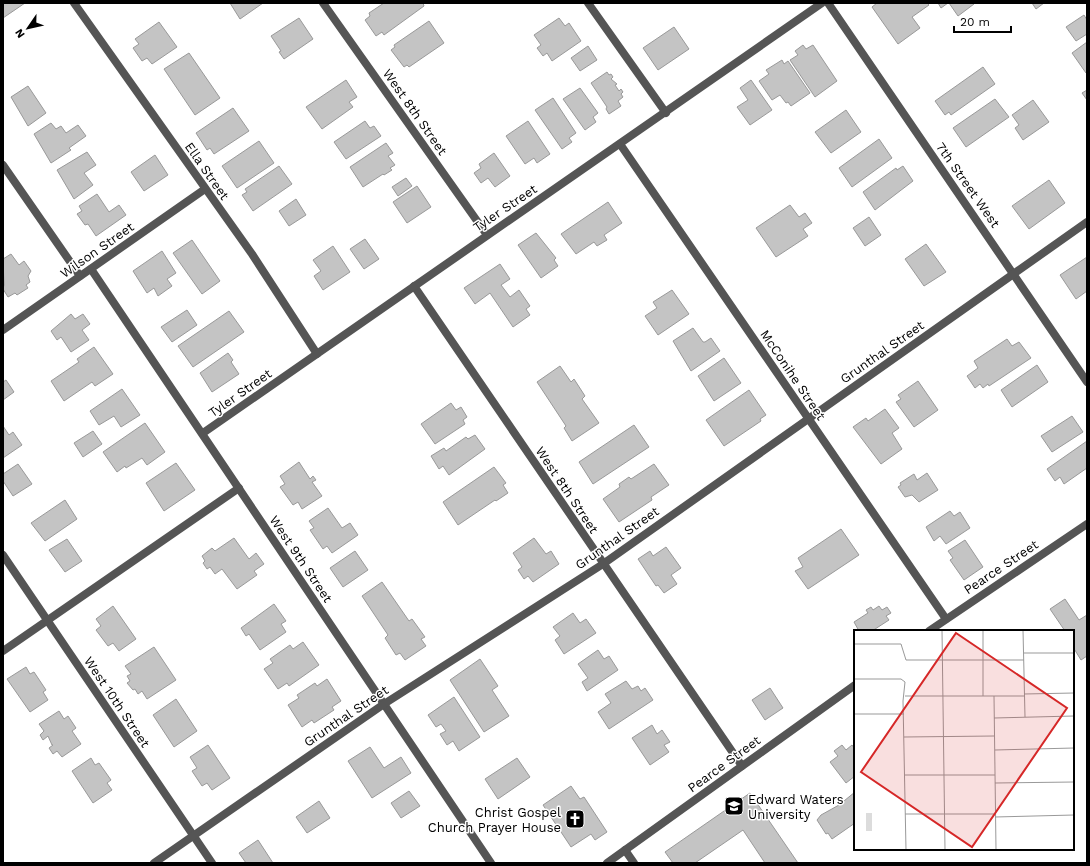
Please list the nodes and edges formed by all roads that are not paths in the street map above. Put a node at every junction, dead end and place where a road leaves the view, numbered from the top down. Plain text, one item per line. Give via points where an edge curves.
1 (74, 3) edge
2 (323, 3) edge
3 (588, 3) edge
4 (822, 3) edge
5 (828, 3) edge
6 (666, 113) junction
7 (620, 144) junction
8 (3, 165) edge
9 (205, 189) junction
10 (1087, 222) edge
11 (487, 235) junction
12 (91, 269) junction
13 (1014, 273) junction
14 (80, 276) junction
15 (414, 286) junction
16 (3, 330) edge
17 (317, 354) junction
18 (1087, 382) edge
19 (808, 418) junction
20 (203, 433) junction
21 (239, 488) junction
22 (1087, 524) edge
23 (3, 555) edge
24 (603, 564) junction
25 (946, 619) junction
26 (47, 620) junction
27 (931, 630) edge
28 (3, 651) edge
29 (854, 686) edge
30 (384, 704) junction
31 (742, 766) junction
32 (193, 836) junction
33 (625, 850) junction
34 (154, 863) edge
35 (212, 863) edge
36 (491, 863) edge
37 (607, 863) edge
38 (634, 863) edge

1 - 9 street, Ella Street
2 - 11 street, West 8th Street
3 - 6 street
4 - 6 street, Tyler Street
5 - 13 street, 7th Street West
6 - 7 street, Tyler Street
7 - 11 street, Tyler Street
7 - 19 street, McConihe Street
8 - 14 street
9 - 12 street, Wilson Street
9 - 17 street, Ella Street via 252,254
10 - 13 street, Grunthal Street
11 - 15 street, Tyler Street
12 - 14 street, Wilson Street
12 - 20 street, West 9th Street
13 - 18 street, 7th Street West
13 - 19 street, Grunthal Street
14 - 16 street, Wilson Street
15 - 17 street, Tyler Street
15 - 24 street, West 8th Street
17 - 20 street, Tyler Street
19 - 24 street, Grunthal Street
19 - 25 street, McConihe Street
20 - 21 street, West 9th Street
21 - 26 street
21 - 30 street, West 9th Street
22 - 25 street, Pearce Street
23 - 26 street, West 10th Street
24 - 30 street, Grunthal Street
24 - 31 street, West 8th Street
25 - 27 street, Pearce Street
26 - 28 street
26 - 32 street, West 10th Street
29 - 31 street, Pearce Street
30 - 32 street, Grunthal Street
30 - 36 street, West 9th Street
31 - 33 street, Pearce Street
32 - 34 street, Grunthal Street
32 - 35 street, West 10th Street
33 - 37 street, Pearce Street
33 - 38 street

